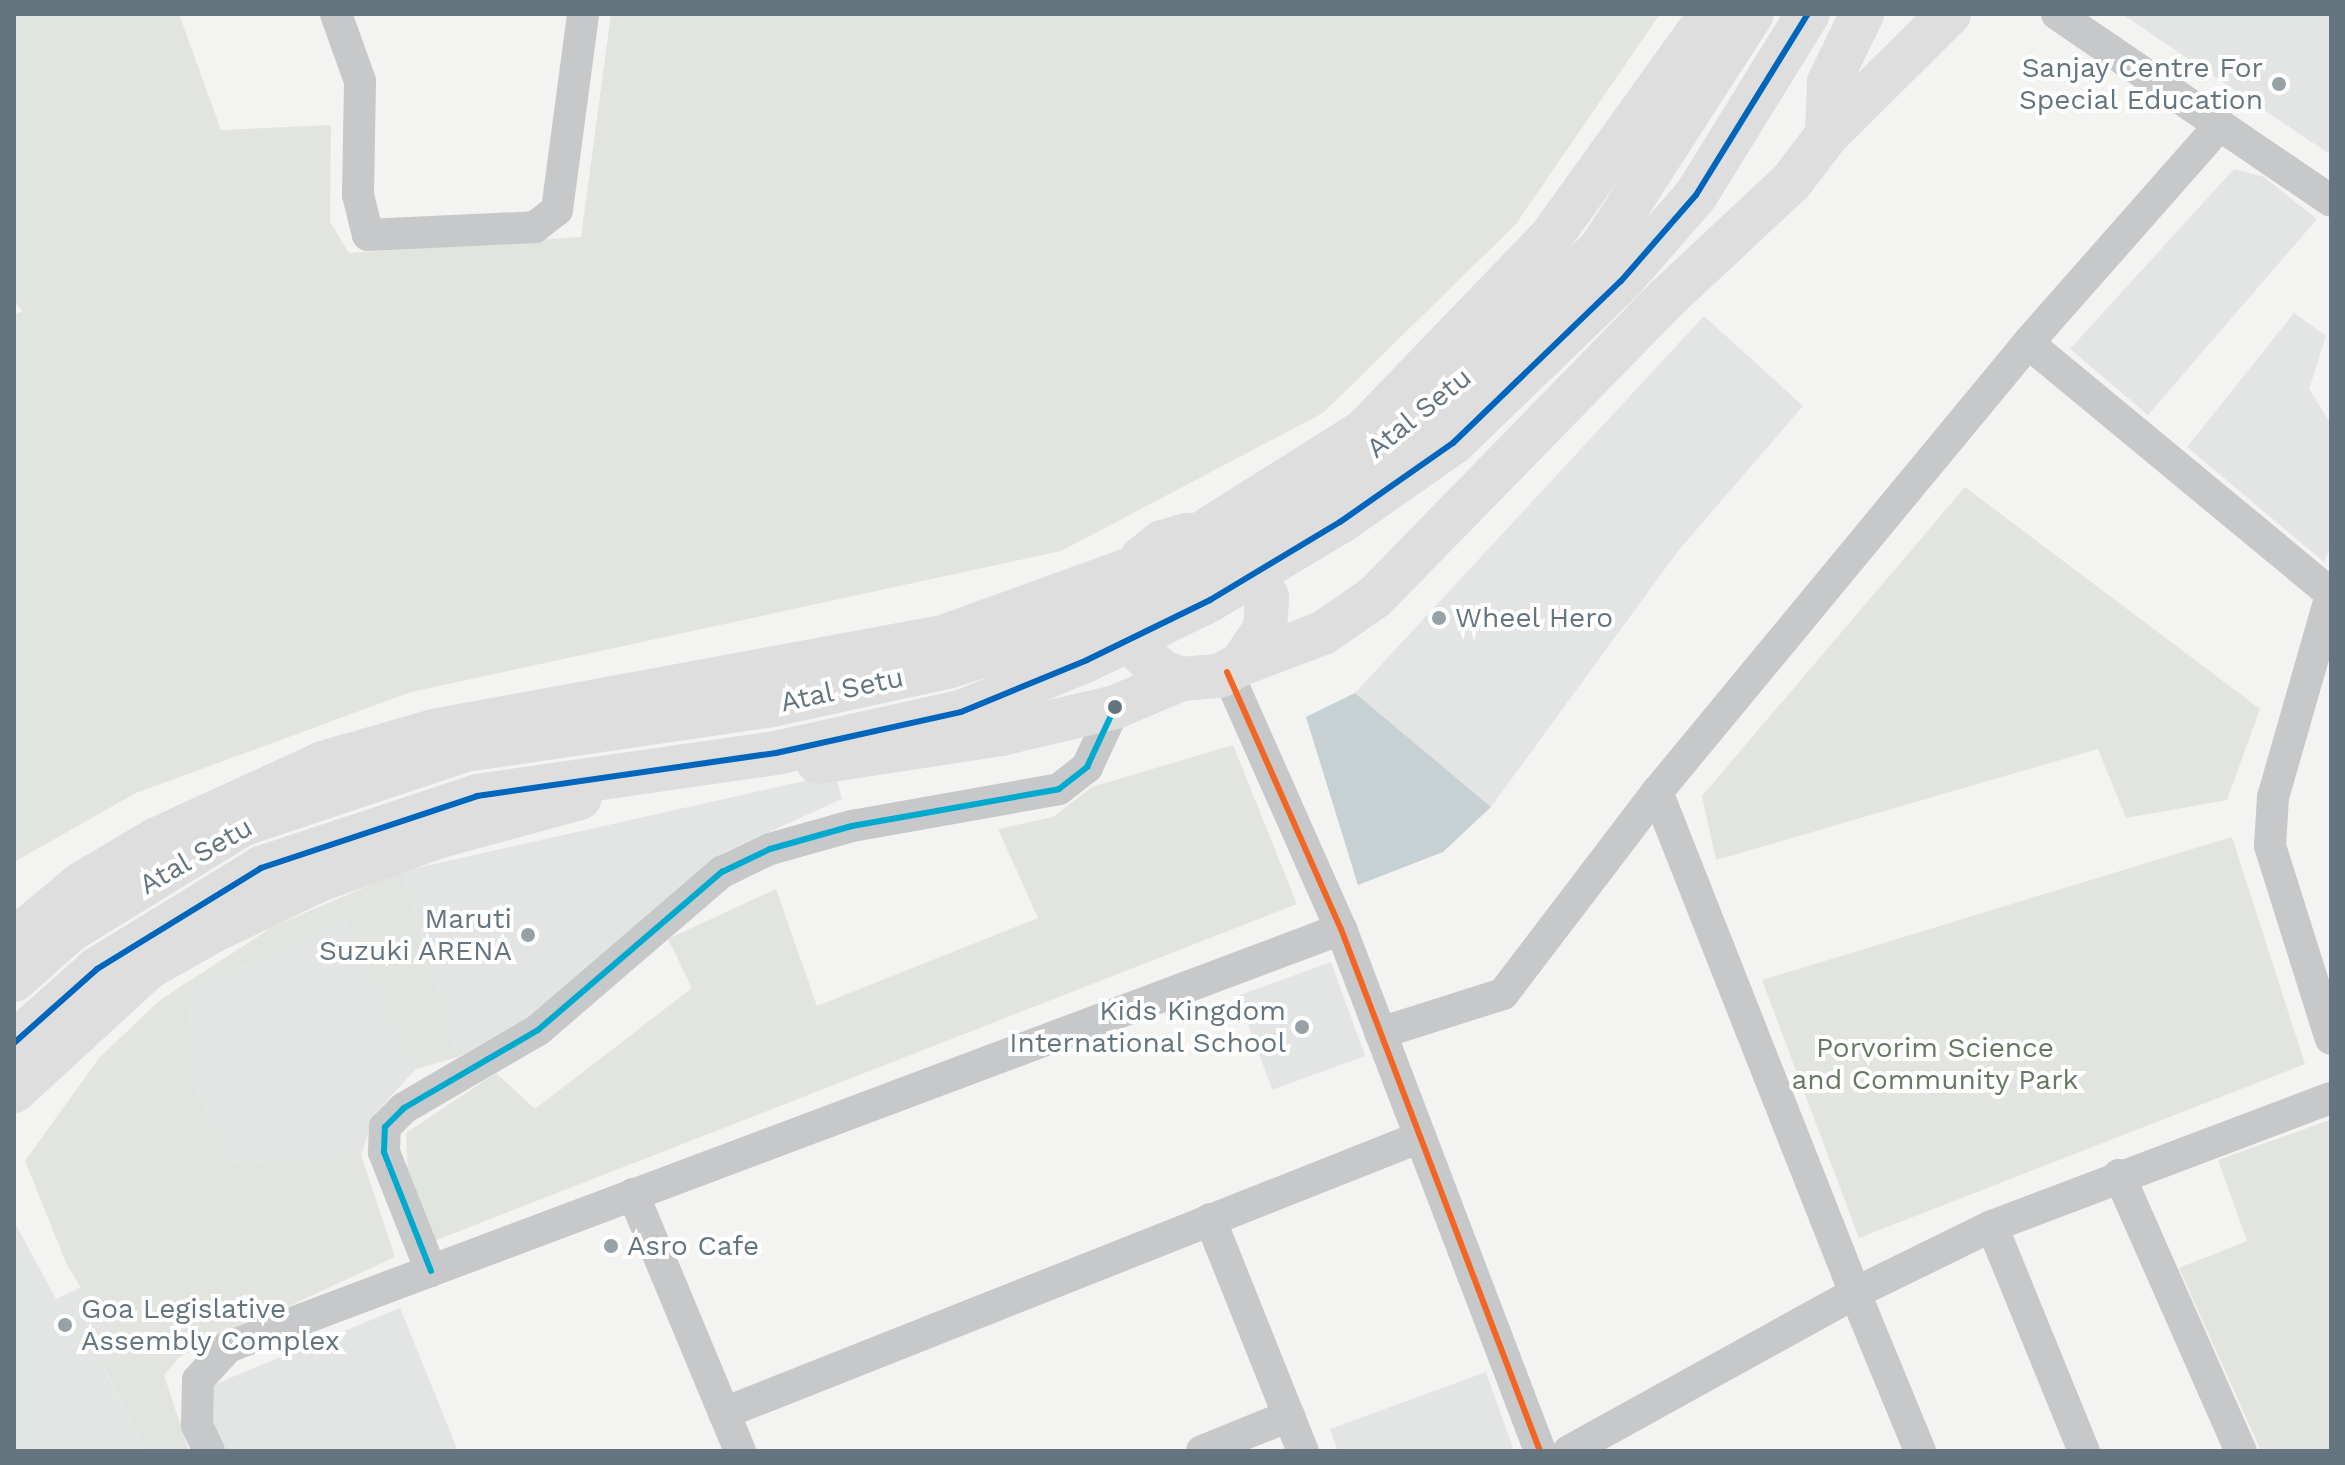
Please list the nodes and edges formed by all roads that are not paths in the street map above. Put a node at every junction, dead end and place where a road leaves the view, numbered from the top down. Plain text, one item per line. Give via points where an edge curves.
1 (336, 14) edge
2 (583, 14) edge
3 (1711, 14) edge
4 (1752, 14) edge
5 (1808, 14) edge
6 (1862, 14) edge
7 (1949, 14) edge
8 (2057, 14) edge
9 (2220, 125) junction
10 (1827, 135) junction
11 (2331, 201) edge
12 (1611, 264) junction
13 (2028, 343) junction
14 (1199, 535) junction
15 (1134, 568) junction
16 (2331, 594) edge
17 (1234, 668) junction
18 (1182, 679) junction
19 (1115, 707) junction
20 (1657, 792) junction
21 (1341, 929) junction
22 (14, 940) edge
23 (14, 980) edge
24 (1380, 1033) junction
25 (2331, 1039) edge
26 (14, 1043) edge
27 (14, 1091) edge
28 (2331, 1098) edge
29 (1418, 1138) junction
30 (2119, 1175) junction
31 (633, 1194) junction
32 (1210, 1219) junction
33 (1992, 1226) junction
34 (431, 1271) junction
35 (1855, 1293) junction
36 (724, 1413) junction
37 (1289, 1416) junction
38 (209, 1451) edge
39 (740, 1451) edge
40 (1202, 1451) edge
41 (1303, 1451) edge
42 (1540, 1451) edge
43 (1569, 1451) edge
44 (1920, 1451) edge
45 (2084, 1451) edge
46 (2241, 1451) edge

1 - 2 street via 360,81 358,195 368,235 535,227 557,210
3 - 14 main road via 1550,238 1364,431
4 - 12 main road
5 - 12 main road via 1696,195
6 - 10 main road via 1829,82
7 - 10 main road
8 - 9 street
9 - 11 street
9 - 13 street
10 - 17 main road via 1791,182 1668,297 1375,597 1323,633
12 - 23 main road, Atal Setu via 1431,411 1321,489 1188,572 1068,628 947,667 767,706 465,750 241,825 69,931
12 - 26 main road, Atal Setu via 1453,443 1340,522 1223,592 1087,660 961,712 776,753 477,796 261,868 97,969
13 - 16 street
13 - 20 street
14 - 15 main road via 1162,542
14 - 17 main road via 1231,544 1263,580 1265,629
15 - 18 main road via 1123,606 1133,645 1162,672
15 - 22 main road via 943,637 434,731 323,763 155,840 81,884
16 - 25 street via 2273,797 2270,846
17 - 18 main road
17 - 21 street
18 - 19 main road
19 - 27 main road via 1001,734 561,801 437,837 319,880 149,967
19 - 34 street via 1087,767 1059,789 852,826 770,849 722,872 538,1030 404,1108 385,1127 384,1152
20 - 24 street via 1503,994
20 - 35 street
21 - 24 street
21 - 31 street
24 - 29 street
28 - 30 street
29 - 32 street
29 - 42 street
30 - 33 street
30 - 46 street
31 - 34 street
31 - 36 street
32 - 36 street
32 - 37 street
33 - 35 street
33 - 45 street
34 - 38 street via 228,1347 198,1380 197,1425
35 - 43 street
35 - 44 street
36 - 39 street
37 - 40 street
37 - 41 street

